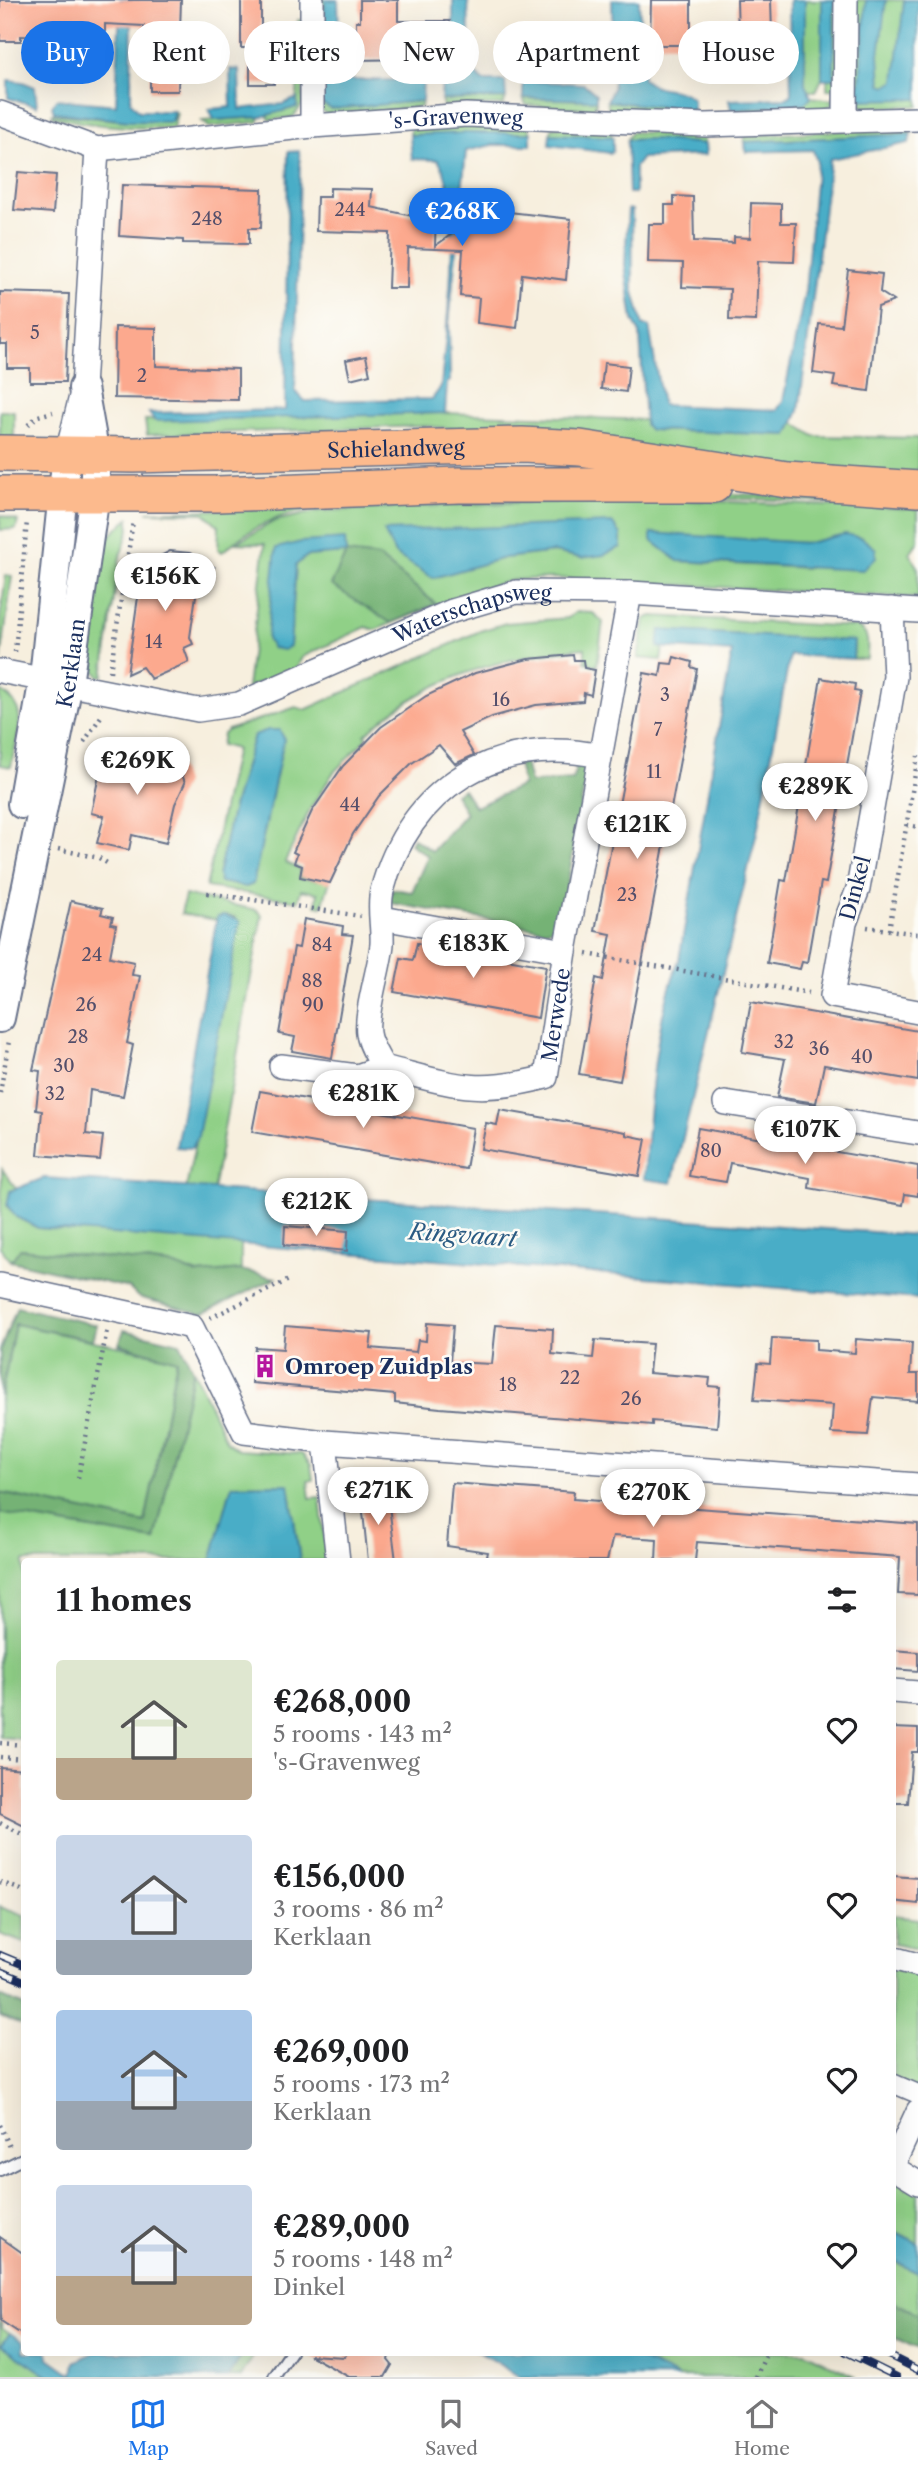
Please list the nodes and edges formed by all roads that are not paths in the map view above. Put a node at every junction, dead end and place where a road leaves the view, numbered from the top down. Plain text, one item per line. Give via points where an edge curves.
1 (312, 0) edge
2 (846, 0) edge
3 (0, 113) edge
4 (918, 119) edge
5 (845, 120) junction
6 (312, 126) junction
7 (97, 149) junction
8 (83, 388) joint
9 (0, 453) edge
10 (81, 454) junction
11 (787, 480) junction
12 (918, 489) edge
13 (80, 493) junction
14 (0, 494) edge
15 (630, 593) junction
16 (892, 609) junction
17 (918, 611) edge
18 (0, 671) edge
19 (56, 681) junction
20 (600, 756) junction
21 (382, 918) junction
22 (0, 926) edge
23 (565, 951) junction
24 (918, 1013) edge
25 (0, 1018) edge
26 (281, 1066) dead end
27 (383, 1067) junction
28 (725, 1103) dead end
29 (918, 1133) edge
30 (0, 1285) edge
31 (325, 1442) junction
32 (918, 1485) edge
33 (338, 1558) edge
34 (896, 1691) edge
35 (918, 1693) edge
36 (896, 1959) edge
37 (918, 1965) edge
38 (896, 2085) edge
39 (918, 2094) edge
40 (918, 2111) edge
41 (896, 2158) edge
42 (21, 2160) edge
43 (896, 2169) edge
44 (0, 2170) edge
45 (918, 2183) edge
46 (288, 2356) edge
47 (274, 2377) edge

1 - 6 street
2 - 5 street
3 - 7 street, 's-Gravenweg
4 - 5 street, 's-Gravenweg
5 - 6 street, 's-Gravenweg via 705,125 466,115
6 - 7 street, 's-Gravenweg
7 - 8 street, Kerklaan
8 - 10 street, Kerklaan
9 - 10 main road, Schielandweg
10 - 11 main road, Schielandweg via 522,444 580,448
10 - 13 street, Kerklaan
11 - 12 main road, Schielandweg
11 - 13 main road, Schielandweg via 678,487 498,484
13 - 14 main road, Schielandweg
13 - 19 street, Kerklaan
15 - 16 street, Waterschapsweg
15 - 19 street, Waterschapsweg via 516,592 480,601 279,688 218,708 185,708
15 - 20 street, Merwede
16 - 17 street, Waterschapsweg
16 - 24 street, Dinkel via 895,677 858,890 845,923 832,996
18 - 19 street, Waterschapsweg
19 - 22 street, Kerklaan
19 - 25 street, Kerklaan
20 - 21 street via 552,749 528,751 482,765 451,783 425,808 398,848 381,894
20 - 23 street, Merwede
21 - 23 street, Merwede
21 - 27 street via 368,1033
23 - 27 street, Merwede via 546,1077 495,1089 463,1088
26 - 27 street, Merwede via 357,1076
28 - 29 street
30 - 31 street via 192,1327 244,1432
31 - 32 street
31 - 33 street
34 - 35 street
36 - 37 street
38 - 39 street
40 - 41 street
42 - 44 lane
43 - 45 street
46 - 47 lane

